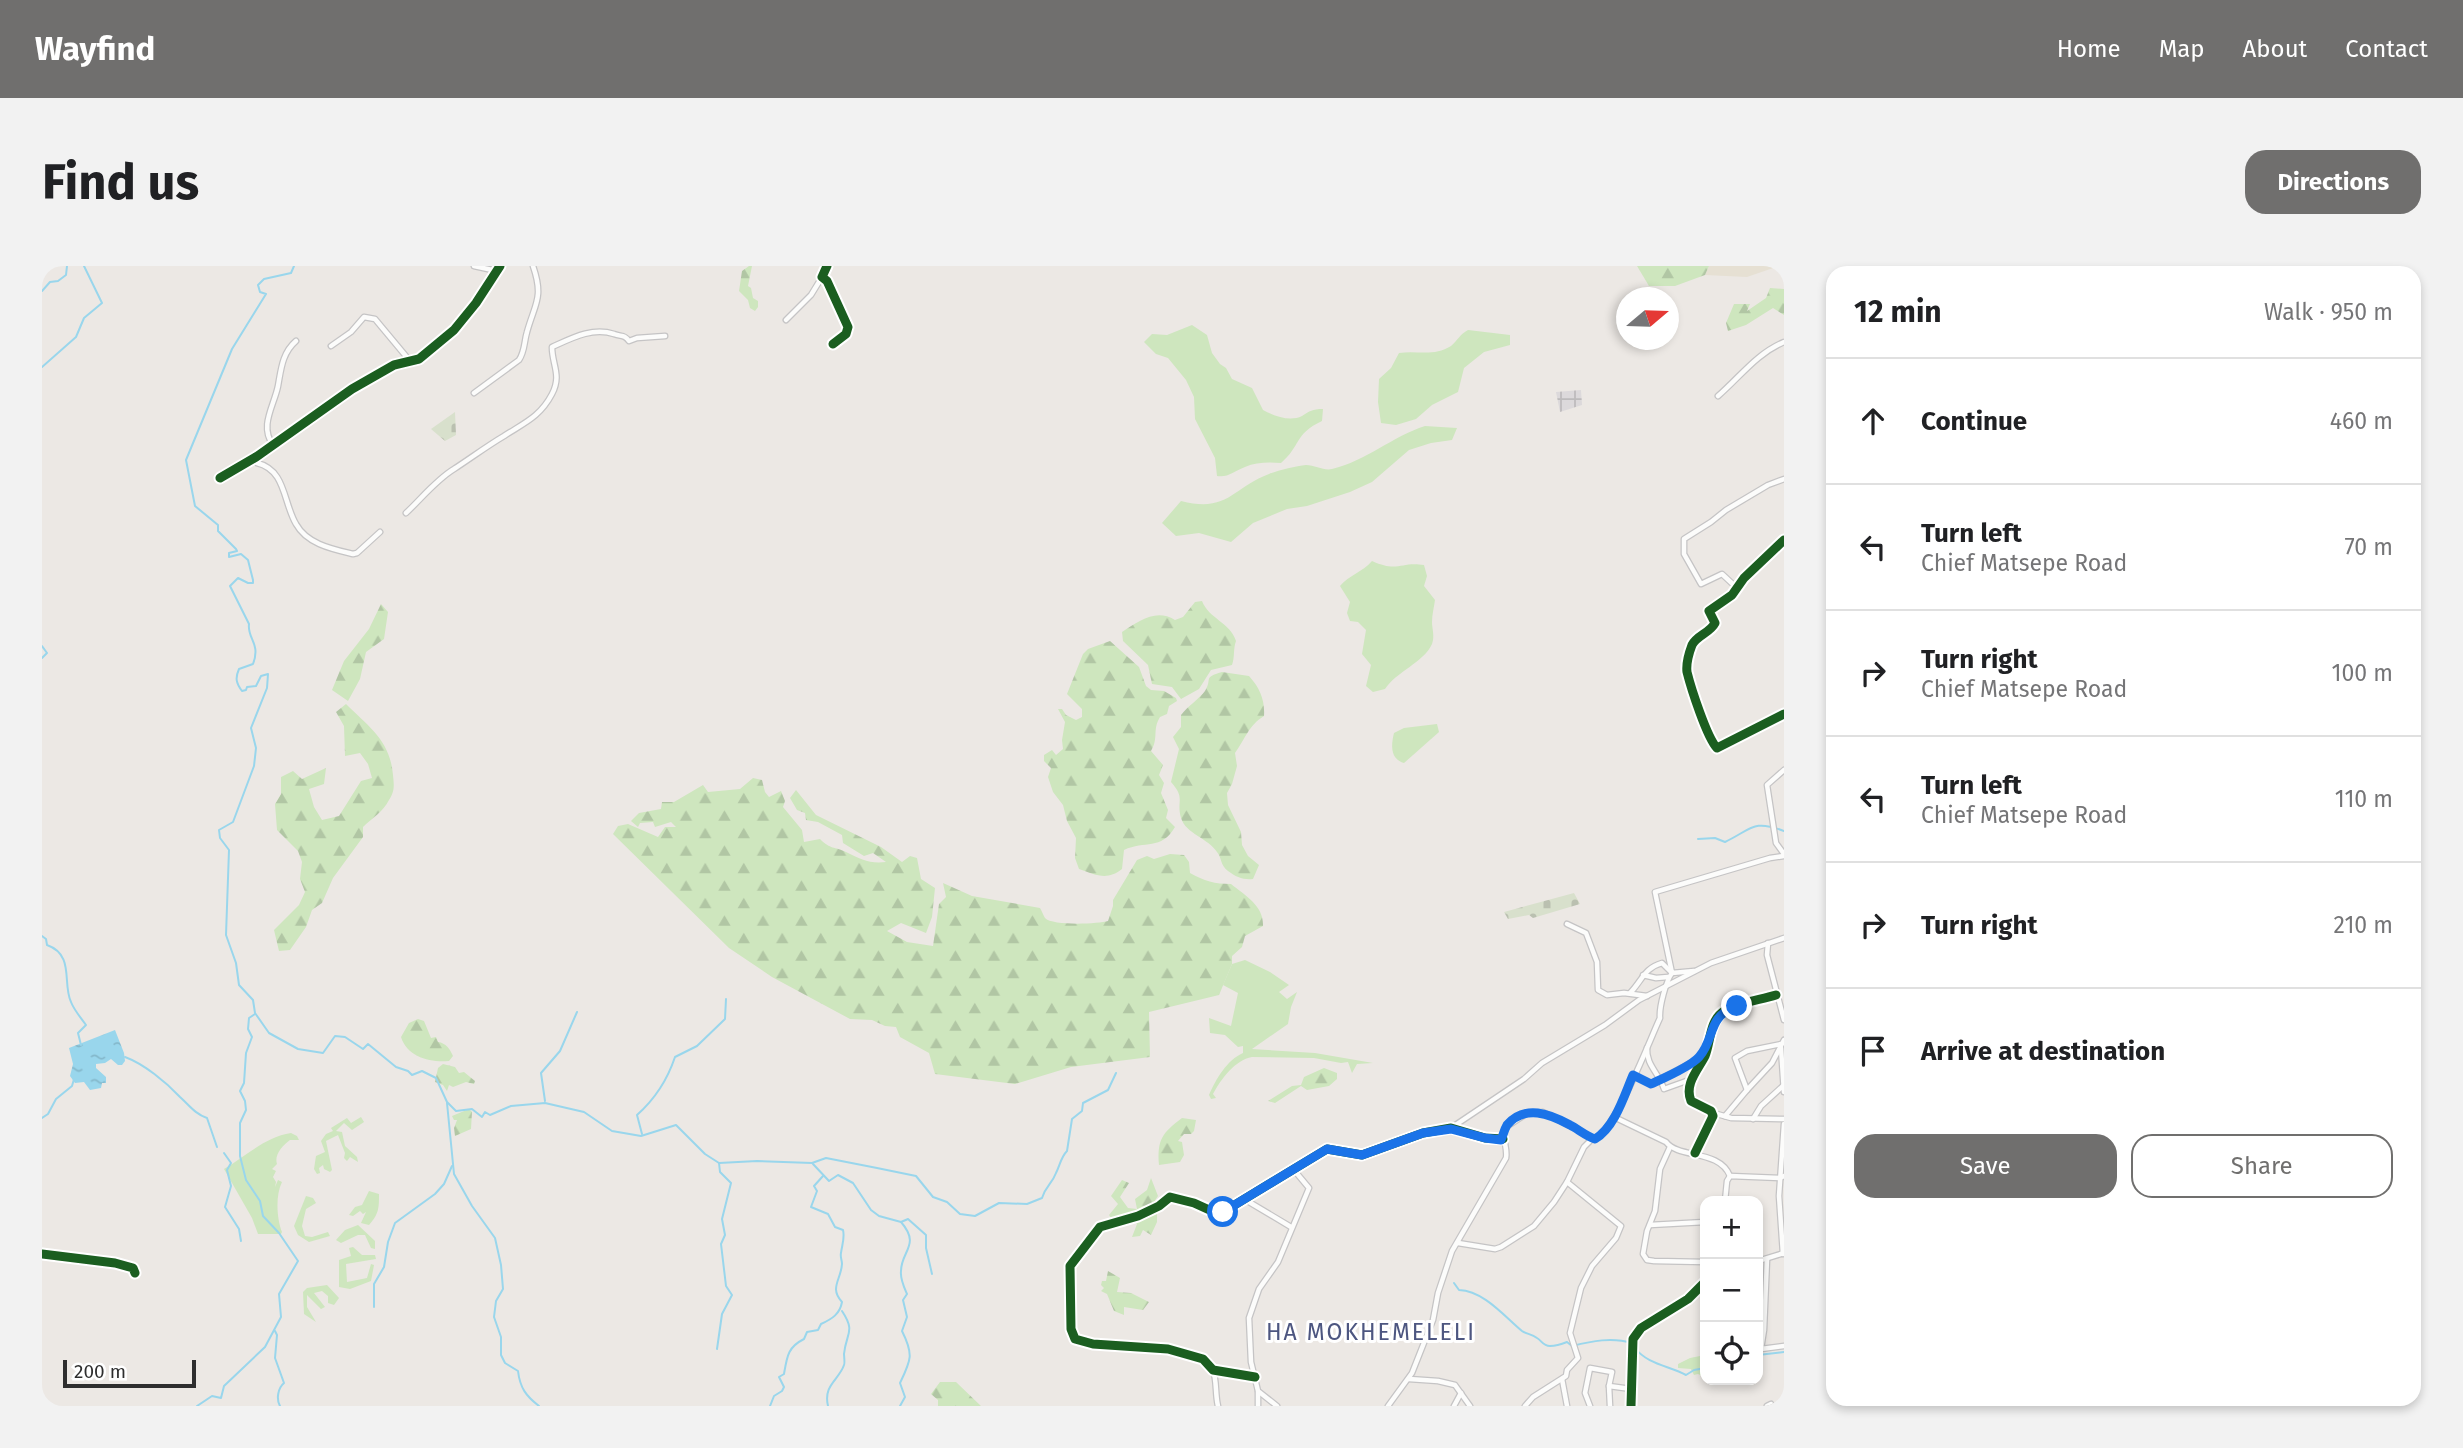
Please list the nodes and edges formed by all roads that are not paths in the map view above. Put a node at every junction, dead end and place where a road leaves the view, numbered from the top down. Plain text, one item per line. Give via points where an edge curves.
1 (474, 266) edge
2 (533, 266) edge
3 (827, 266) edge
4 (498, 268) edge
5 (822, 276) junction
6 (786, 320) dead end
7 (665, 336) dead end
8 (296, 341) dead end
9 (1784, 342) edge
10 (833, 344) dead end
11 (331, 346) dead end
12 (410, 361) junction
13 (474, 393) dead end
14 (1718, 396) dead end
15 (273, 445) junction
16 (256, 457) junction
17 (220, 478) dead end
18 (1784, 479) edge
19 (407, 513) dead end
20 (380, 532) dead end
21 (1784, 540) edge
22 (1737, 588) junction
23 (1784, 715) edge
24 (1784, 770) edge
25 (1784, 855) edge
26 (1567, 924) dead end
27 (1784, 938) edge
28 (1768, 943) junction
29 (1695, 971) junction
30 (1642, 974) junction
31 (1670, 975) junction
32 (1666, 986) junction
33 (1656, 992) junction
34 (1630, 993) junction
35 (1776, 995) junction
36 (1648, 996) junction
37 (1661, 1003) junction
38 (1784, 1020) edge
39 (1782, 1044) edge
40 (1647, 1045) junction
41 (1707, 1047) junction
42 (1633, 1075) junction
43 (1661, 1079) junction
44 (1692, 1079) junction
45 (1784, 1085) edge
46 (1747, 1090) junction
47 (1784, 1092) edge
48 (1713, 1115) junction
49 (1726, 1116) junction
50 (1614, 1117) junction
51 (1753, 1119) junction
52 (1784, 1119) edge
53 (1784, 1124) edge
54 (1451, 1129) junction
55 (1503, 1139) junction
56 (1592, 1139) junction
57 (1670, 1147) junction
58 (1695, 1153) junction
59 (1294, 1170) junction
60 (1730, 1176) junction
61 (1782, 1177) edge
62 (1567, 1182) junction
63 (1726, 1196) edge
64 (1244, 1199) junction
65 (1700, 1223) edge
66 (1649, 1226) junction
67 (1291, 1227) junction
68 (1458, 1243) junction
69 (1783, 1253) edge
70 (42, 1254) edge
71 (1766, 1259) junction
72 (1763, 1260) edge
73 (1700, 1262) edge
74 (135, 1273) dead end
75 (1700, 1287) edge
76 (1784, 1346) edge
77 (1213, 1370) junction
78 (1255, 1377) junction
79 (1408, 1379) junction
80 (1562, 1379) junction
81 (1609, 1386) junction
82 (1631, 1389) junction
83 (1258, 1391) junction
84 (1461, 1393) junction
85 (1218, 1406) edge
86 (1258, 1406) edge
87 (1277, 1406) edge
88 (1388, 1406) edge
89 (1454, 1406) edge
90 (1470, 1406) edge
91 (1525, 1406) edge
92 (1567, 1406) edge
93 (1590, 1406) edge
94 (1610, 1406) edge
95 (1631, 1406) edge

1 - 4 street
2 - 13 street via 539,300 523,353
3 - 5 street
4 - 12 street via 454,330 419,359
5 - 6 street via 811,295
5 - 10 street via 848,327
7 - 19 street via 629,341 606,331 575,337 552,348 558,374 553,393 538,413 453,470
8 - 15 street via 280,365 278,389 267,420
9 - 14 street via 1757,356
11 - 12 street via 364,317 375,320
12 - 15 street via 352,389
15 - 16 street
16 - 17 street
16 - 20 street via 257,463 269,466 277,475 296,525 324,547 358,553
18 - 22 street via 1684,539 1684,554 1701,584 1722,574
21 - 22 street
22 - 23 street via 1709,611 1715,623 1690,649 1686,670 1702,716 1717,748
24 - 25 street via 1768,785 1776,843
25 - 31 street via 1655,892
26 - 34 street via 1586,933 1597,962 1598,990 1607,995
27 - 28 street
28 - 29 street
28 - 35 street
29 - 31 street
29 - 32 street
30 - 31 street
30 - 31 street via 1662,963
30 - 34 street
31 - 32 street
32 - 33 street
32 - 37 street
33 - 36 street
33 - 37 street
34 - 36 street
35 - 38 street
35 - 41 street via 1723,1012
36 - 54 street via 1542,1063
37 - 40 street via 1660,1018
39 - 45 street
39 - 46 street via 1772,1063
39 - 46 street via 1735,1058
40 - 42 street
40 - 43 street via 1650,1066
41 - 43 street via 1698,1059
41 - 44 street
42 - 43 street via 1651,1084
42 - 50 street
43 - 44 street via 1664,1089
44 - 48 street via 1691,1101
45 - 47 street
45 - 51 street
46 - 49 street
48 - 49 street
48 - 58 street
49 - 51 street
50 - 56 street via 1601,1135
50 - 57 street
51 - 52 street
53 - 61 street
54 - 55 street
54 - 59 street via 1423,1133 1362,1155 1327,1149
55 - 56 street via 1510,1122 1535,1111
55 - 68 street via 1506,1158
56 - 62 street
57 - 58 street
57 - 66 street via 1660,1169
58 - 60 street via 1720,1164
59 - 64 street
59 - 67 street via 1309,1188
60 - 61 street
60 - 63 street
61 - 69 street
62 - 68 street via 1534,1226 1501,1247
62 - 80 street via 1621,1226 1581,1288 1570,1333 1578,1358
64 - 67 street
64 - 77 street via 1218,1213 1170,1197 1138,1216 1100,1227 1070,1266 1075,1339 1168,1349 1203,1359
65 - 66 street
66 - 73 street via 1643,1254 1647,1260
67 - 78 street via 1249,1318
68 - 79 street
69 - 71 street
70 - 74 street via 115,1263 133,1268
71 - 72 street
71 - 76 street via 1761,1349
75 - 82 street via 1636,1334
77 - 78 street
77 - 85 street
78 - 83 street
79 - 84 street via 1455,1385
79 - 88 street
80 - 91 street
80 - 92 street
81 - 82 street
81 - 93 street via 1612,1372 1590,1368 1585,1392
81 - 94 street
82 - 95 street
83 - 86 street
83 - 87 street
84 - 89 street
84 - 90 street

